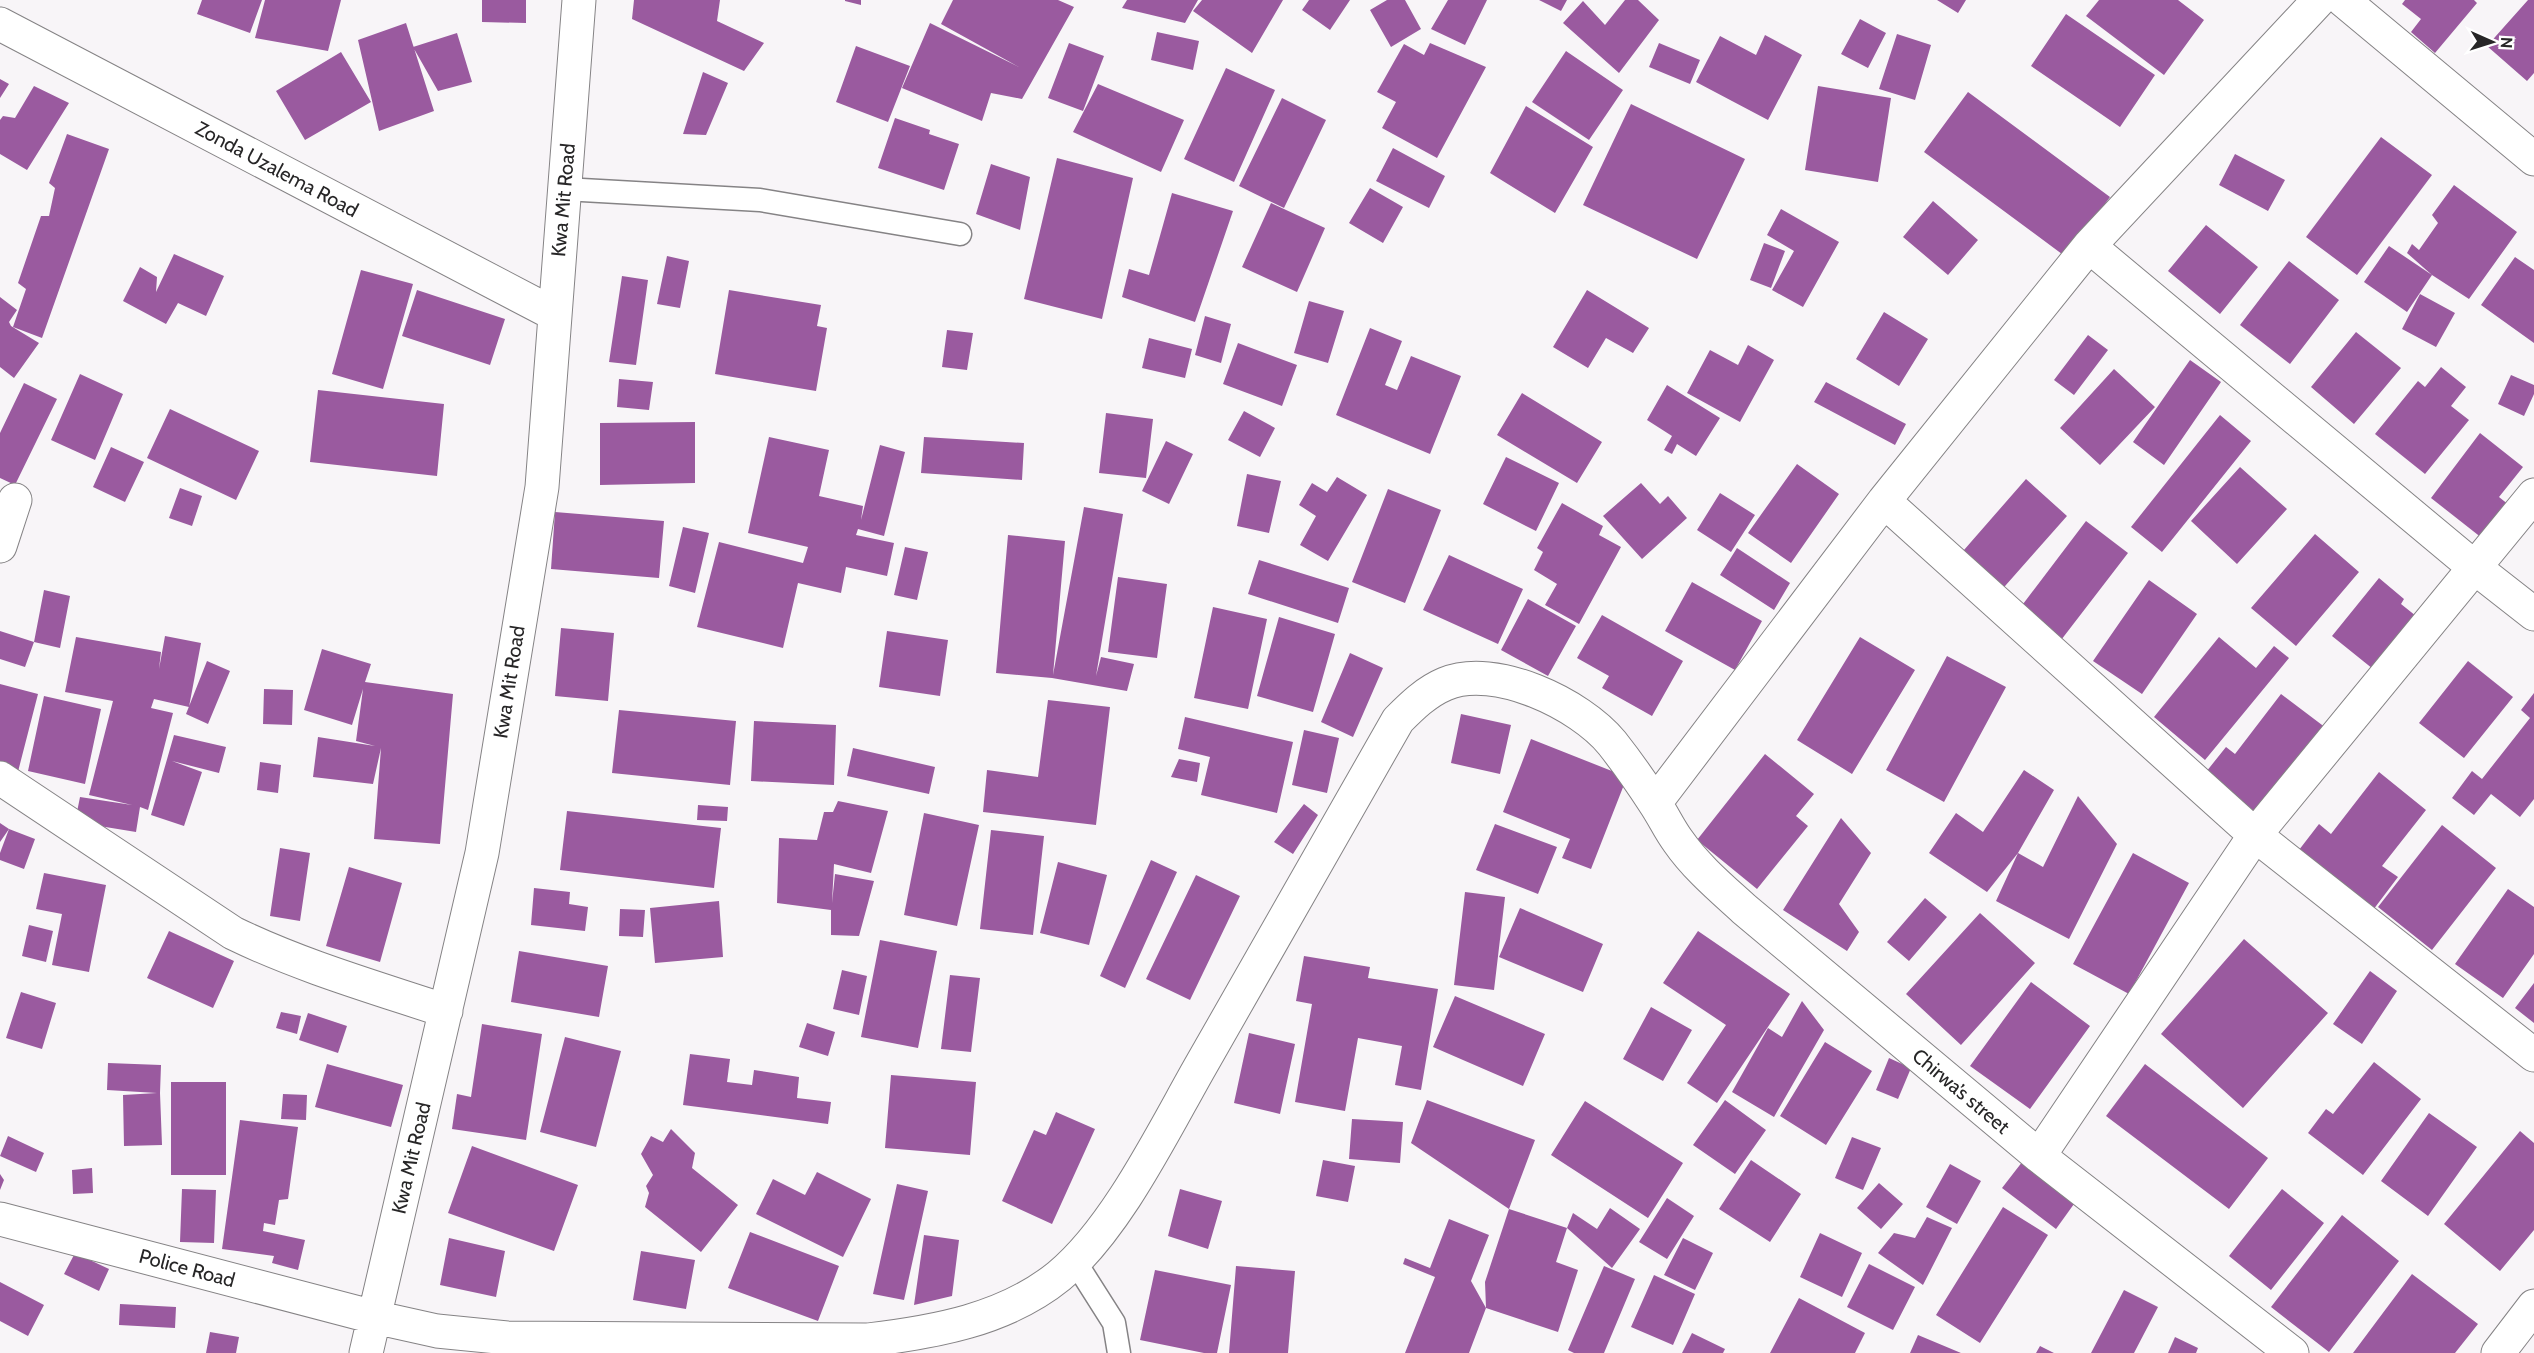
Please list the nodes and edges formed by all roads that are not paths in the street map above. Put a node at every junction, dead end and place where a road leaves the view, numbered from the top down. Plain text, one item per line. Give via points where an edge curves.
1 (579, 0) edge
2 (2319, 0) edge
3 (2343, 0) edge
4 (0, 24) edge
5 (2534, 159) edge
6 (564, 189) junction
7 (960, 234) dead end
8 (2089, 246) junction
9 (554, 314) junction
10 (2534, 495) edge
11 (15, 500) dead end
12 (1884, 501) junction
13 (0, 546) edge
14 (2474, 567) junction
15 (2534, 614) edge
16 (0, 778) edge
17 (1655, 803) junction
18 (2255, 835) junction
19 (446, 1011) junction
20 (2534, 1055) edge
21 (2038, 1156) junction
22 (0, 1218) edge
23 (1074, 1260) junction
24 (2534, 1306) edge
25 (374, 1317) junction
26 (366, 1353) edge
27 (1119, 1353) edge
28 (2292, 1353) edge
29 (2498, 1353) edge

1 - 6 street, Kwa Mit Road
2 - 8 street
3 - 5 street
4 - 9 street, Zonda Uzalema Road
6 - 7 lane via 760,200
6 - 9 street, Kwa Mit Road
8 - 12 street
8 - 14 street
9 - 19 street, Kwa Mit Road via 542,487 482,853
10 - 14 street
11 - 13 street
12 - 17 street
12 - 18 street
14 - 15 street
14 - 18 street
16 - 19 street via 233,933 274,953
17 - 21 street, Chirwa’s street via 1678,841 1708,876
17 - 23 street, Chirwa’s street via 1611,742 1580,714 1544,695 1504,682 1469,679 1445,684 1419,700 1398,720 1124,1196 1094,1242
18 - 20 street
18 - 21 street
19 - 25 street, Kwa Mit Road
21 - 28 street, Chirwa’s street
22 - 25 street, Police Road
23 - 25 street, Police Road via 1058,1276 1028,1295 978,1319 927,1333 868,1340 507,1338 436,1331
23 - 27 lane via 1114,1323
24 - 29 street
25 - 26 street, Kwa Mit Road

